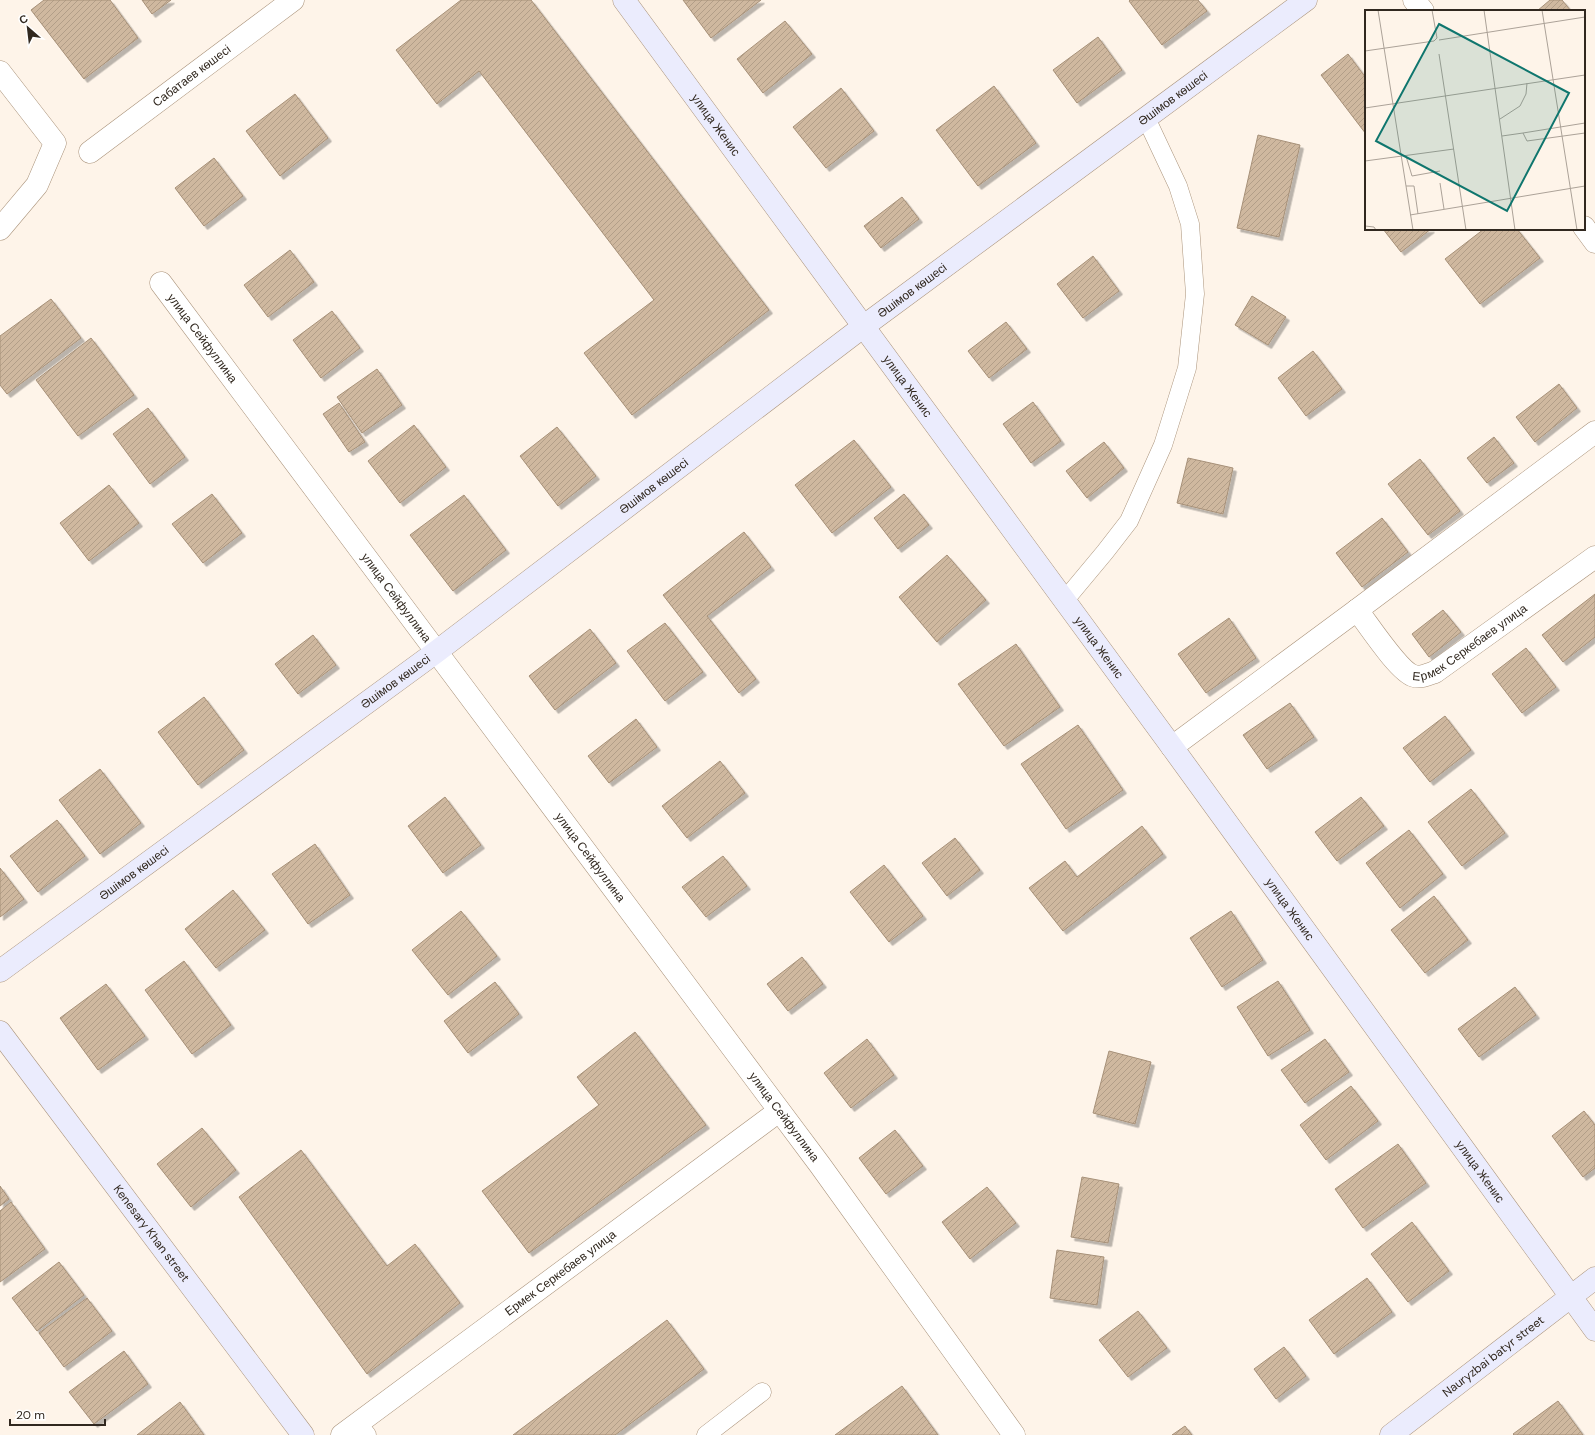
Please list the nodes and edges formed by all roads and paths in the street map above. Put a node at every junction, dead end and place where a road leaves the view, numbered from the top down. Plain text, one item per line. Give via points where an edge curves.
1 (293, 0) edge
2 (624, 0) edge
3 (1306, 0) edge
4 (1414, 0) edge
5 (1422, 10) edge
6 (0, 72) edge
7 (1146, 118) junction
8 (90, 152) dead end
9 (1585, 228) edge
10 (0, 229) edge
11 (1595, 242) edge
12 (161, 283) dead end
13 (864, 326) junction
14 (1595, 432) edge
15 (1595, 558) edge
16 (1065, 600) junction
17 (1357, 610) junction
18 (436, 652) junction
19 (1172, 746) junction
20 (0, 971) edge
21 (0, 1032) edge
22 (779, 1111) junction
23 (1595, 1278) edge
24 (1571, 1296) junction
25 (1595, 1330) edge
26 (762, 1392) dead end
27 (356, 1431) edge
28 (303, 1435) edge
29 (706, 1435) edge
30 (1014, 1435) edge
31 (1391, 1435) edge

1 - 8 street, Сабатаев көшесі
2 - 13 street, улица Женис
3 - 7 street, Әшімов көшесі
4 - 5 street
6 - 10 street via 55,143 37,186
7 - 13 street, Әшімов көшесі
7 - 16 lane via 1178,186 1190,224 1195,294 1187,368 1163,445 1128,521
9 - 11 street
12 - 18 street, улица Сейфуллина
13 - 16 street, улица Женис
13 - 18 street, Әшімов көшесі
14 - 17 street
15 - 17 street, Ермек Серкебаев улица via 1435,672 1425,676 1414,676 1397,663
16 - 19 street, улица Женис
17 - 19 street
18 - 20 street, Әшімов көшесі
18 - 22 street, улица Сейфуллина
19 - 24 street, улица Женис
21 - 28 street, Kenesary Khan street
22 - 27 street, Ермек Серкебаев улица
22 - 30 street, улица Сейфуллина
23 - 24 street, Nauryzbai batyr street
24 - 25 street, улица Женис
24 - 31 street, Nauryzbai batyr street
26 - 29 lane

